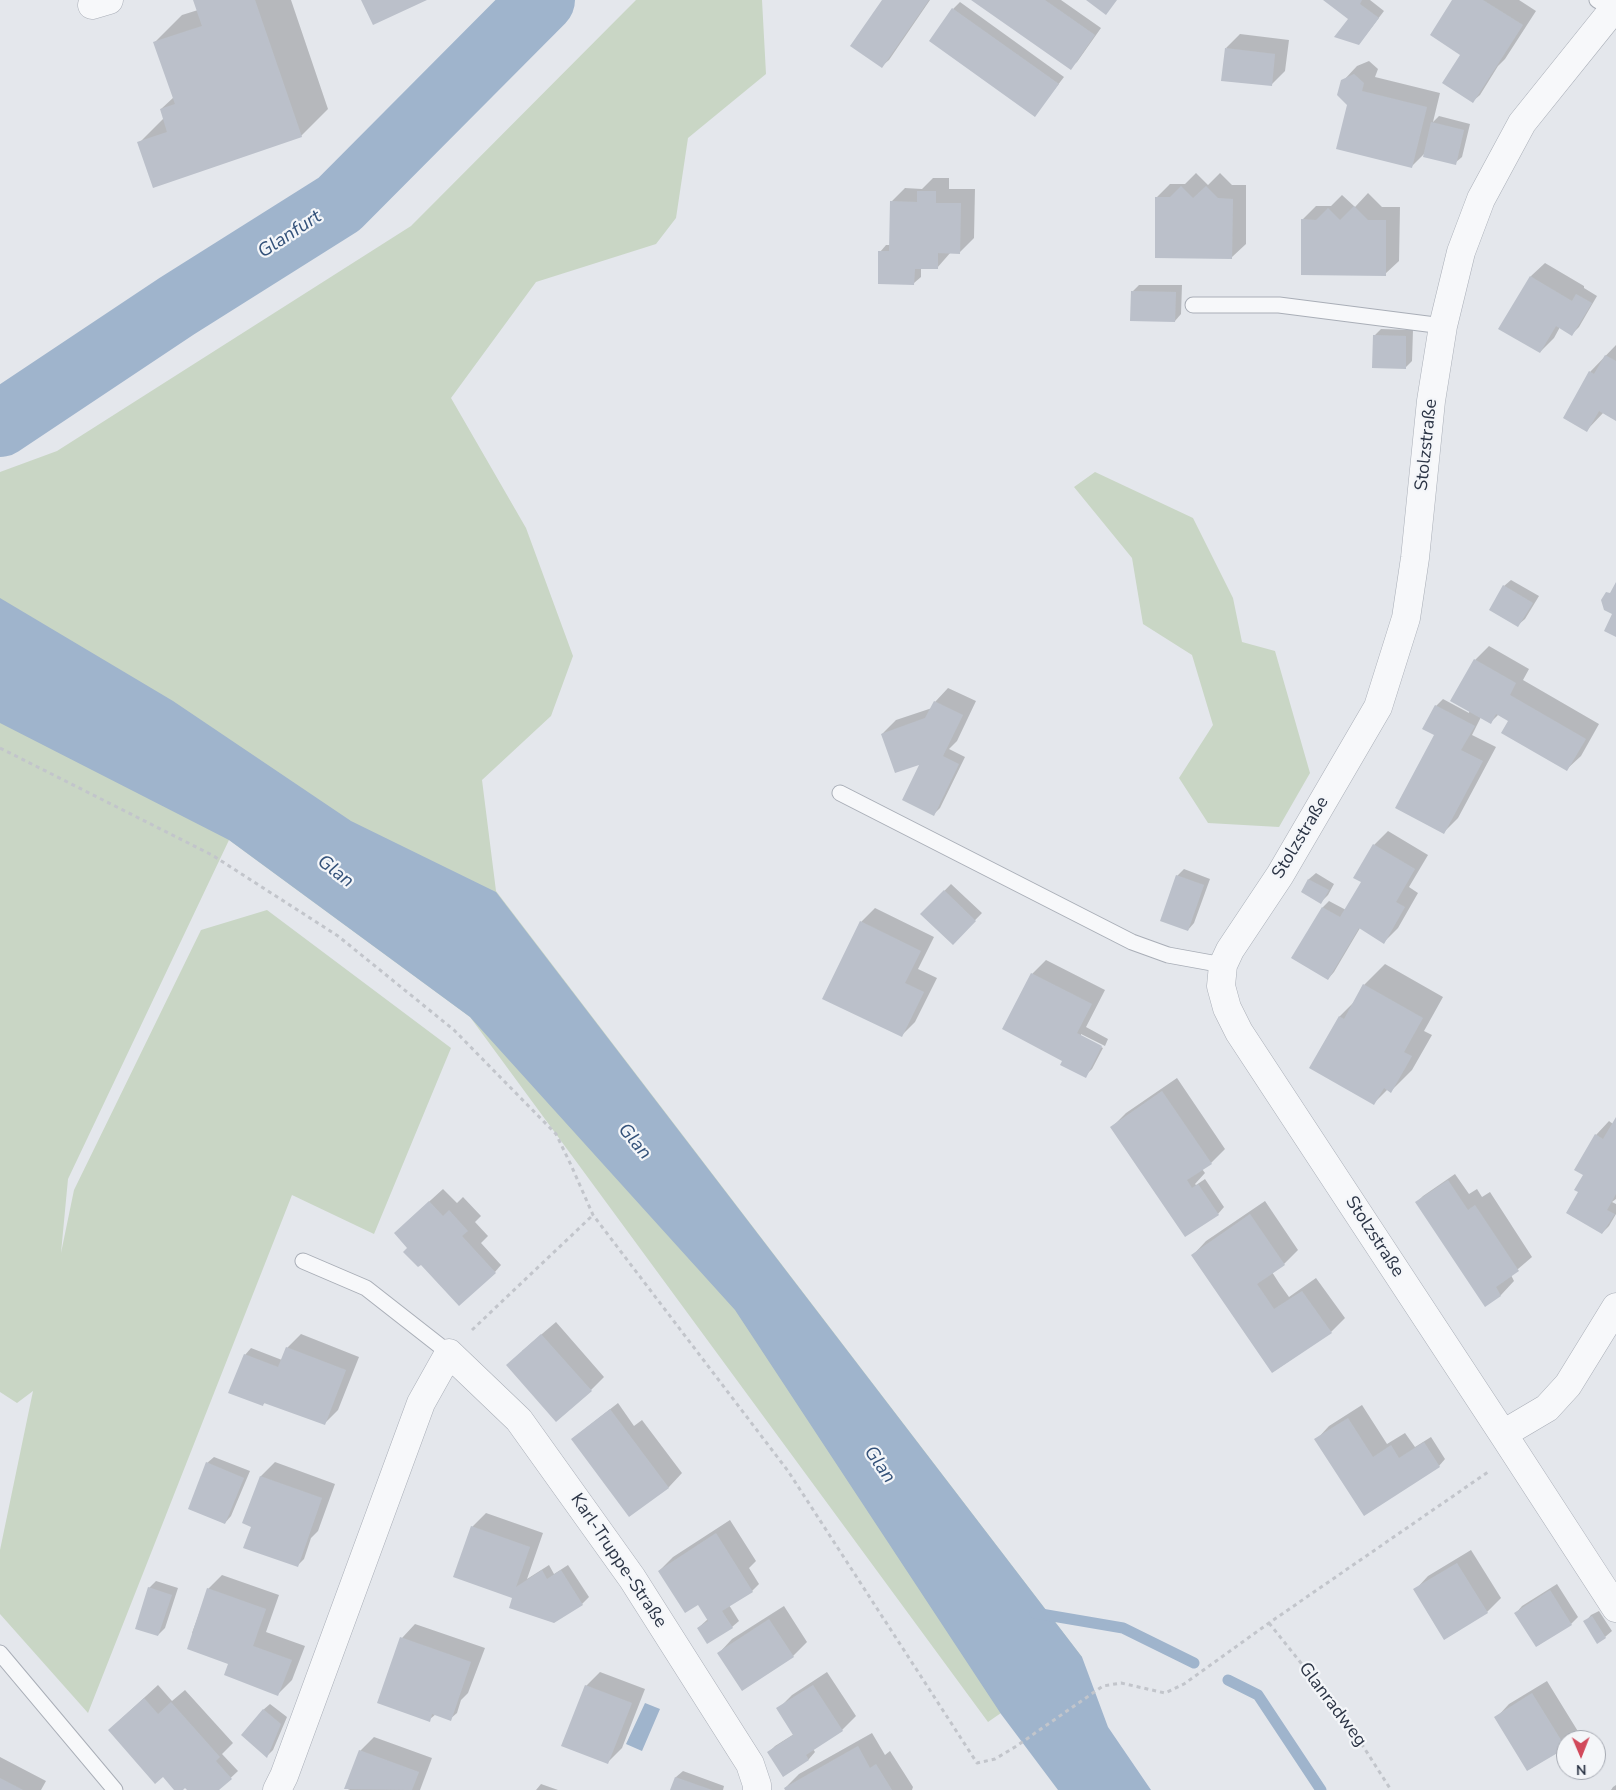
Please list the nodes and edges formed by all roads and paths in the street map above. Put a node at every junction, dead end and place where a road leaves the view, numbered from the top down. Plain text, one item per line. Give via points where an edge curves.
1 (1609, 5) edge
2 (1193, 306) dead end
3 (1443, 326) junction
4 (0, 748) edge
5 (840, 793) dead end
6 (1223, 965) junction
7 (593, 1215) junction
8 (303, 1261) dead end
9 (1616, 1307) edge
10 (449, 1353) junction
11 (1509, 1443) junction
12 (1616, 1608) edge
13 (1269, 1623) junction
14 (0, 1652) edge
15 (115, 1790) edge
16 (277, 1790) edge
17 (757, 1790) edge
18 (1391, 1790) edge

1 - 3 street, Stolzstraße via 1522,123 1481,198 1461,252
2 - 3 lane via 1279,305
3 - 6 street, Stolzstraße via 1406,618 1378,707 1280,875
4 - 7 path via 212,855 338,936 454,1030 556,1134
5 - 6 lane via 1132,942 1168,955
6 - 11 street, Stolzstraße via 1221,986 1239,1032
7 - 10 path
7 - 13 path via 788,1471 977,1763 995,1759 1015,1747 1102,1686 1121,1684 1165,1693 1184,1684
8 - 10 lane, Karl-Truppe-Straße via 366,1288
9 - 11 street via 1568,1385
10 - 16 street via 421,1404
10 - 17 street, Karl-Truppe-Straße via 519,1420 632,1578 750,1764
11 - 12 street, Stolzstraße
11 - 13 path
13 - 18 path, Glanradweg via 1346,1718
14 - 15 lane

